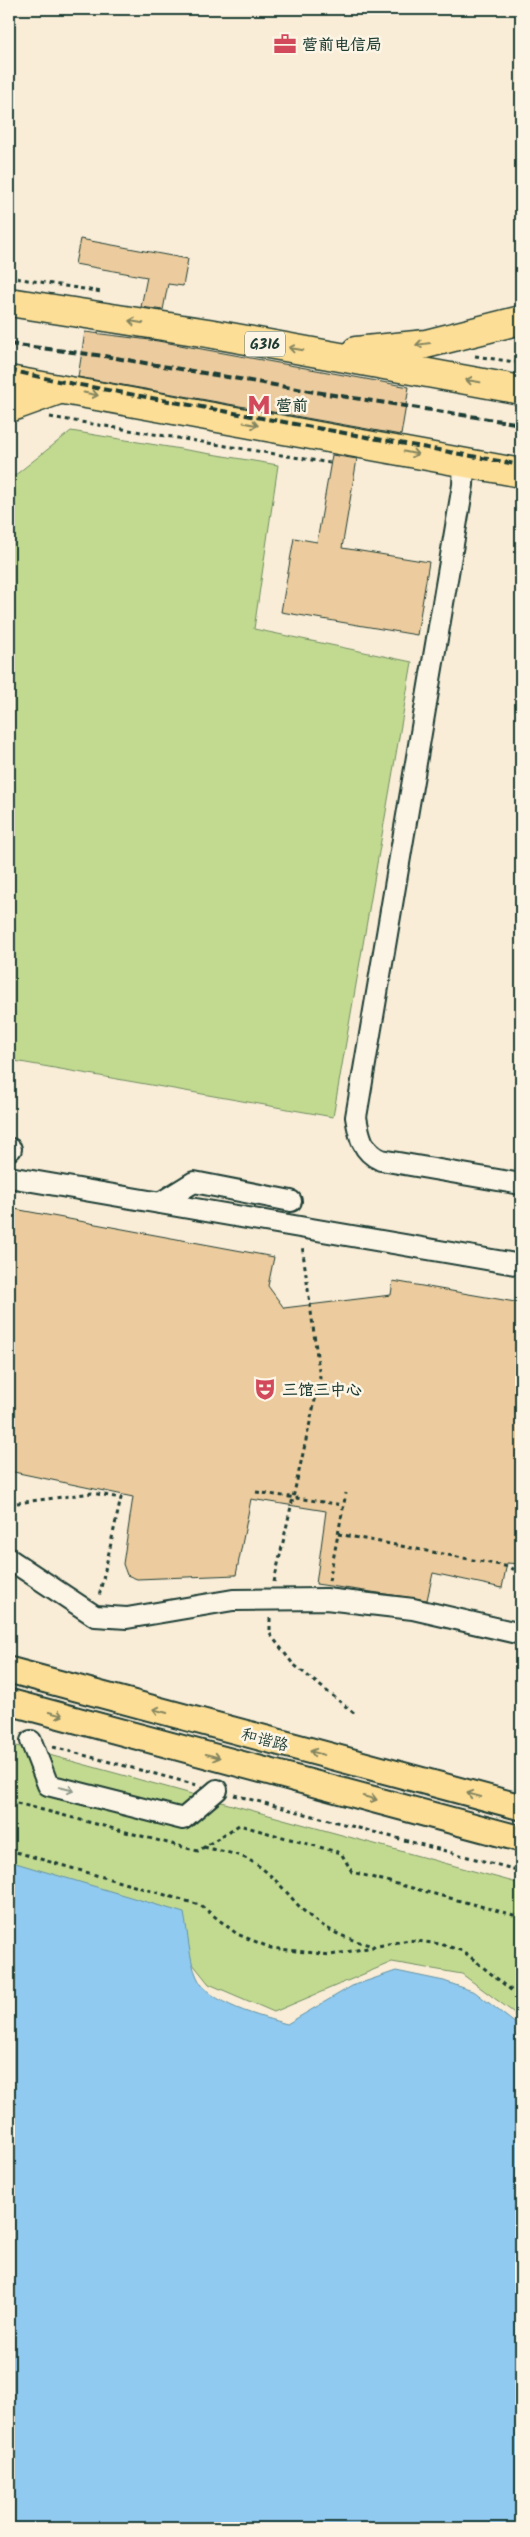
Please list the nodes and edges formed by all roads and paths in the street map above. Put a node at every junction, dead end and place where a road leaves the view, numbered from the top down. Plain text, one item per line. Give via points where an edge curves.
1 (9, 302) edge
2 (521, 320) edge
3 (324, 354) junction
4 (9, 380) edge
5 (64, 388) junction
6 (521, 390) edge
7 (9, 408) edge
8 (42, 417) dead end
9 (335, 464) dead end
10 (464, 464) junction
11 (521, 473) edge
12 (9, 1177) edge
13 (521, 1184) edge
14 (291, 1201) dead end
15 (160, 1203) junction
16 (300, 1227) junction
17 (521, 1265) edge
18 (256, 1492) dead end
19 (346, 1493) dead end
20 (9, 1504) edge
21 (344, 1505) junction
22 (338, 1534) junction
23 (9, 1559) edge
24 (521, 1574) edge
25 (328, 1589) dead end
26 (270, 1599) junction
27 (95, 1616) junction
28 (521, 1634) edge
29 (9, 1670) edge
30 (9, 1702) edge
31 (354, 1713) dead end
32 (31, 1741) joint
33 (217, 1790) junction
34 (9, 1801) edge
35 (521, 1807) edge
36 (521, 1839) edge
37 (204, 1847) junction
38 (9, 1850) edge
39 (521, 1871) edge
40 (521, 1917) edge
41 (374, 1946) junction
42 (521, 1998) edge

3 -> 1 highway, G316
2 -> 3 highway via 426,344
6 -> 3 highway, G316
4 - 5 highway
5 - 7 highway
5 -> 10 highway
8 - 9 path
10 - 11 highway
10 - 13 lane via 356,1116 365,1147 380,1160
12 - 15 lane
14 - 15 lane via 194,1182
15 - 16 lane
16 - 17 lane
16 - 26 path via 320,1378
18 - 21 path, bridge
19 - 21 path
20 - 27 path via 92,1493 121,1498
21 - 22 path
22 - 24 path via 510,1567
22 - 25 path
23 - 27 lane
26 - 27 lane via 233,1600 126,1618
26 - 28 lane via 326,1599 413,1609
26 - 31 path via 270,1634 293,1664
35 -> 29 main road, 和谐路
30 -> 36 main road, 和谐路
32 - 33 path
32 -> 33 lane via 48,1785 183,1819
33 - 39 path
34 - 37 path via 198,1851
37 - 40 path via 239,1825 341,1852 352,1872
37 - 41 path via 247,1859 285,1887 314,1919 333,1932
38 - 41 path via 200,1905 237,1934 271,1948 331,1955
41 - 42 path via 409,1940 463,1951

